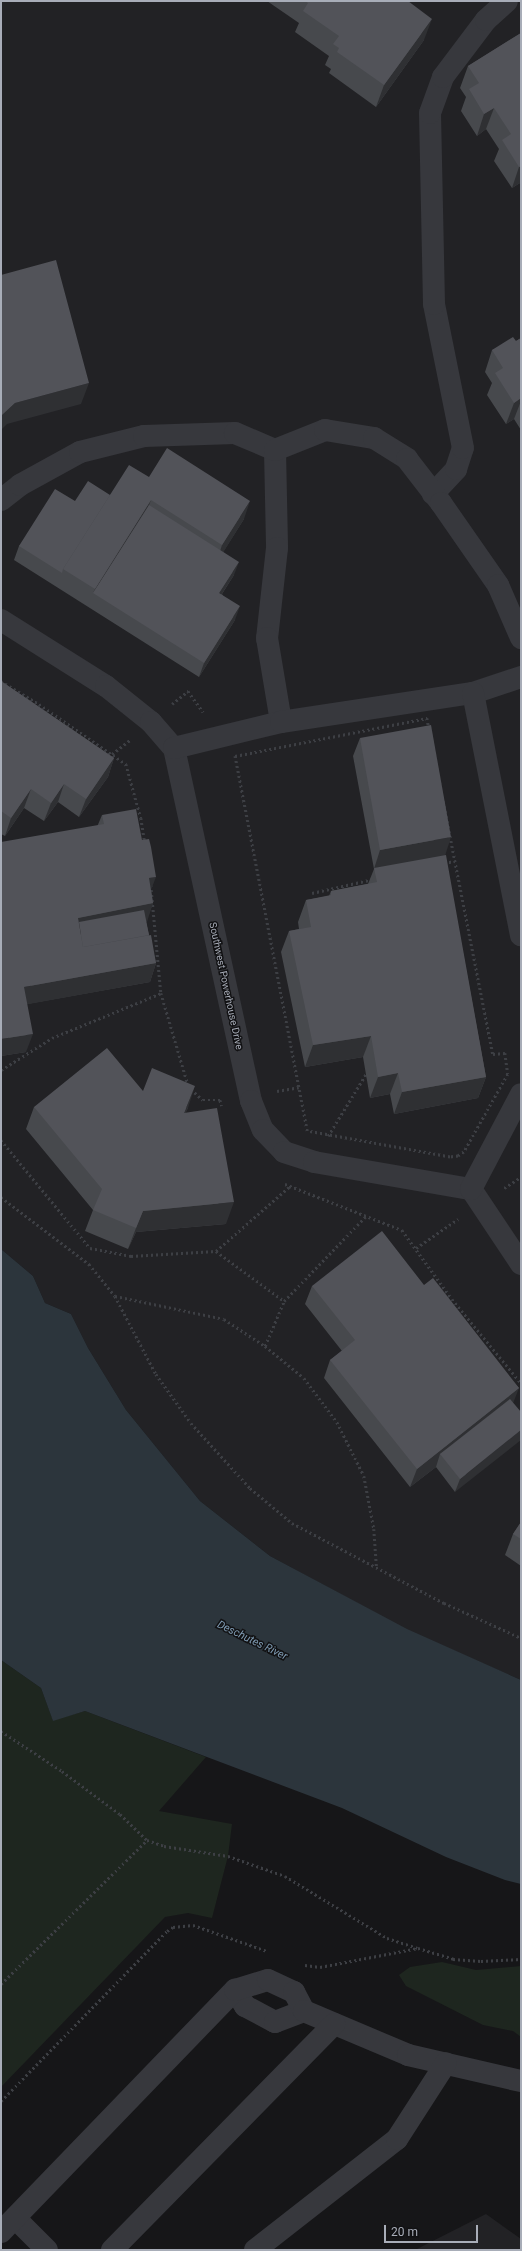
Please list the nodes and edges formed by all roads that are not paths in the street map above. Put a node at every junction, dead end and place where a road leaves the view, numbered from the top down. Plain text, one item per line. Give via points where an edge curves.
1 (507, 1) edge
2 (275, 450) junction
3 (433, 494) junction
4 (1, 500) edge
5 (1, 620) edge
6 (521, 638) edge
7 (521, 677) edge
8 (473, 693) junction
9 (281, 722) junction
10 (174, 748) junction
11 (521, 935) edge
12 (521, 1094) edge
13 (471, 1189) junction
14 (521, 1264) edge
15 (236, 1990) junction
16 (304, 2011) junction
17 (334, 2024) junction
18 (446, 2063) junction
19 (521, 2081) edge
20 (8, 2225) edge
21 (47, 2250) edge
22 (112, 2250) edge
23 (255, 2250) edge

1 - 3 street via 486,20 443,77 430,113 434,304 464,448 456,470
2 - 3 street via 325,430 374,438 407,459
2 - 4 street via 235,433 144,436 80,452 20,484
2 - 9 street via 277,548 267,638
3 - 6 street via 498,586
5 - 10 street, Southwest Powerhouse Drive via 106,686 151,722
7 - 8 street
8 - 9 street
8 - 11 street
9 - 10 street
10 - 13 street, Southwest Powerhouse Drive via 251,1101 263,1130 284,1152 314,1162
12 - 13 street
13 - 14 street
15 - 16 street via 245,2006 276,2022
15 - 16 street via 268,1980 294,1992
15 - 20 street
16 - 17 street
17 - 18 street via 408,2055
17 - 22 street
18 - 19 street
18 - 23 street via 396,2139
20 - 21 street

